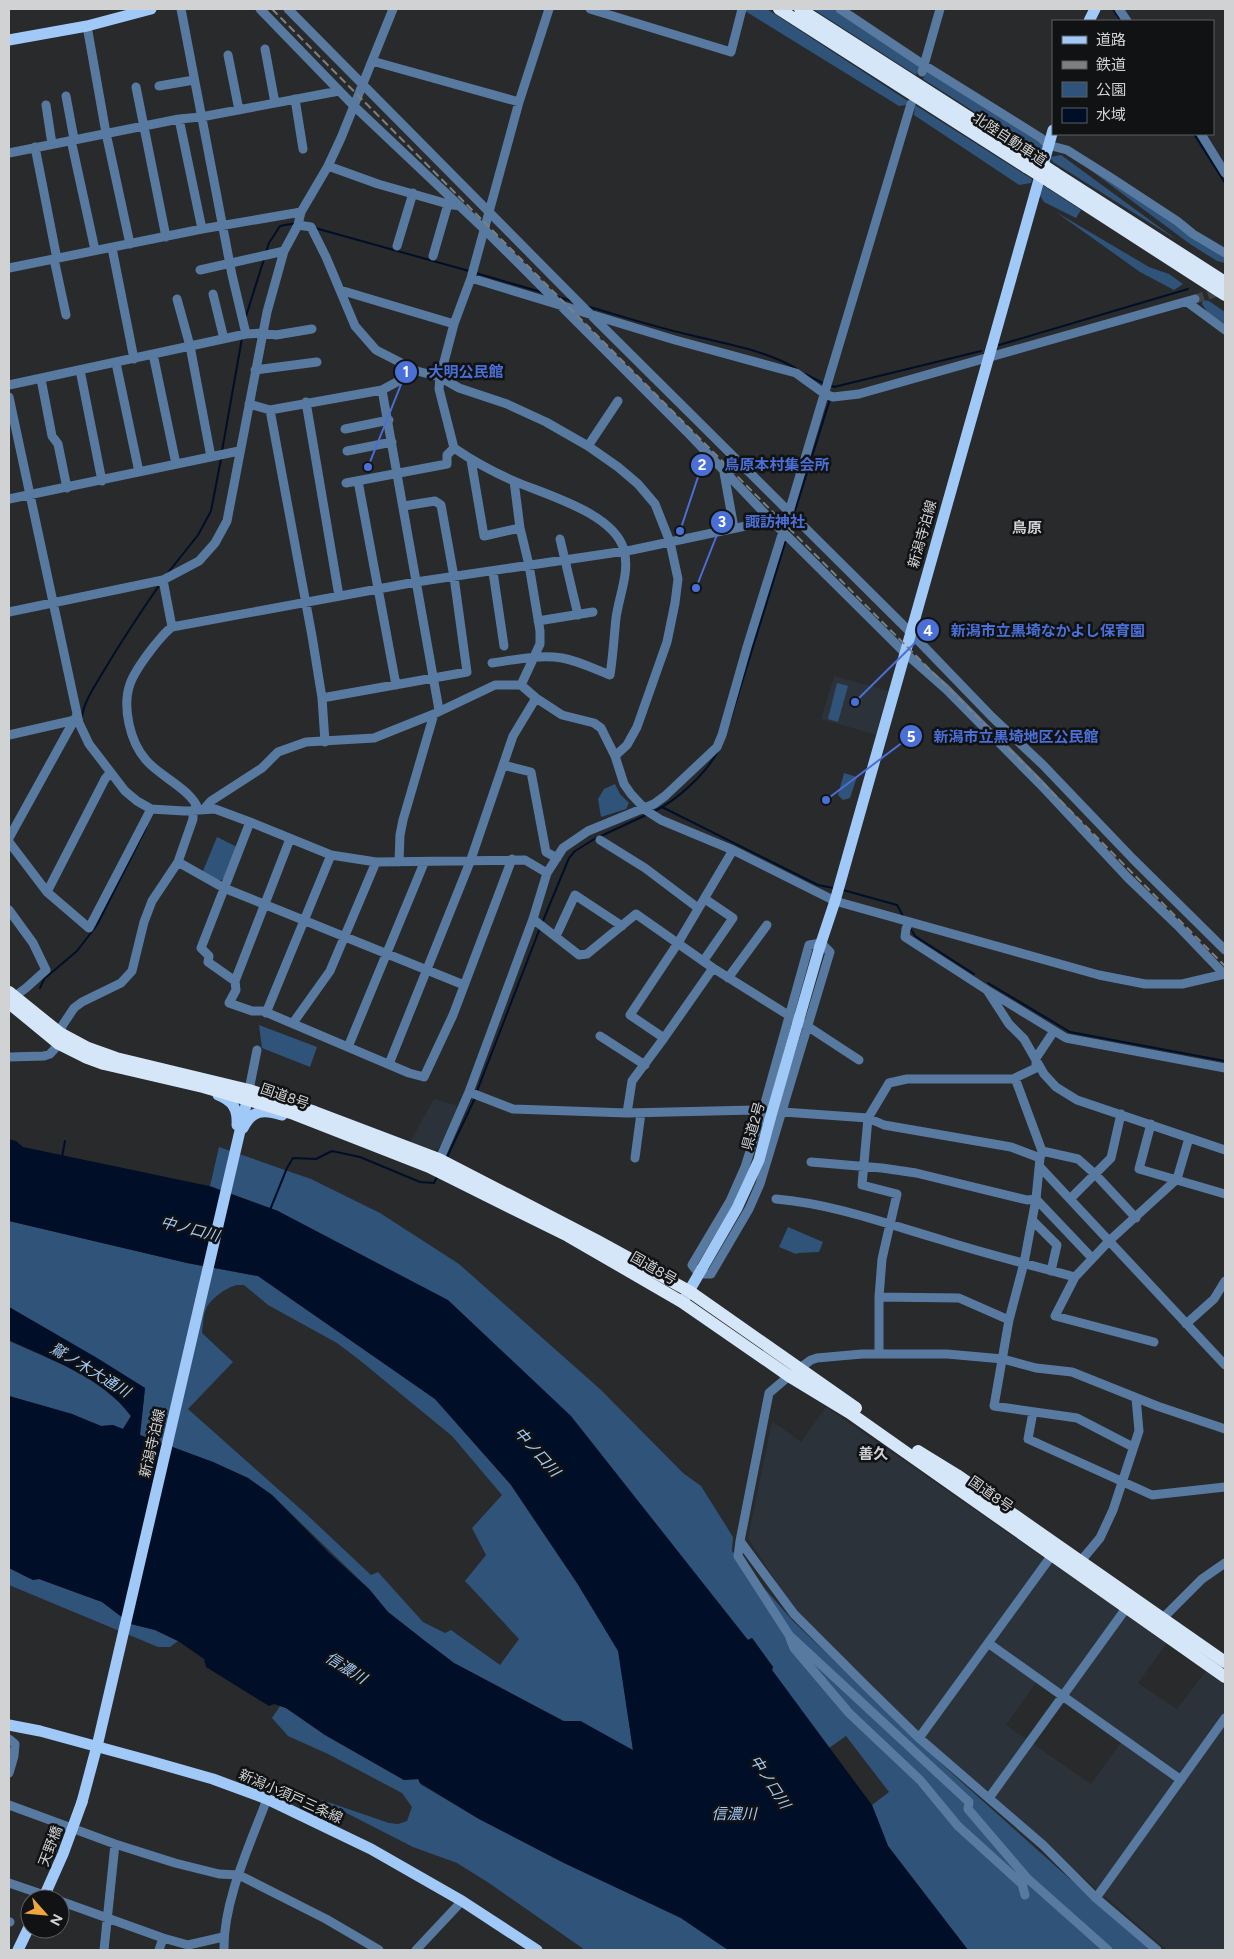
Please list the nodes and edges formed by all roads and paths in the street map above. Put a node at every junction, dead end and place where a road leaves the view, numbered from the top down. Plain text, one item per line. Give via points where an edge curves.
1 (152, 9) edge
2 (181, 9) edge
3 (260, 9) edge
4 (288, 9) edge
5 (393, 9) edge
6 (549, 9) edge
7 (590, 9) edge
8 (742, 9) edge
9 (779, 9) edge
10 (800, 9) edge
11 (840, 9) edge
12 (940, 9) edge
13 (1119, 9) edge
14 (1126, 20) edge
15 (87, 26) junction
16 (9, 40) edge
17 (265, 49) dead end
18 (228, 55) dead end
19 (372, 61) junction
20 (923, 68) junction
21 (194, 80) junction
22 (364, 85) junction
23 (160, 86) dead end
24 (136, 87) dead end
25 (339, 90) junction
26 (66, 96) dead end
27 (295, 99) junction
28 (519, 102) junction
29 (275, 103) junction
30 (911, 104) dead end
31 (46, 105) dead end
32 (354, 106) junction
33 (239, 110) junction
34 (200, 117) junction
35 (179, 119) junction
36 (143, 127) junction
37 (106, 133) junction
38 (1052, 133) edge
39 (1202, 135) edge
40 (73, 139) junction
41 (52, 144) junction
42 (1048, 145) junction
43 (35, 147) junction
44 (303, 150) dead end
45 (9, 153) edge
46 (1028, 162) junction
47 (328, 166) junction
48 (1225, 173) edge
49 (1052, 177) junction
50 (414, 194) junction
51 (448, 204) junction
52 (460, 206) junction
53 (300, 212) junction
54 (489, 212) junction
55 (1101, 215) junction
56 (298, 225) junction
57 (222, 226) junction
58 (202, 229) junction
59 (484, 229) junction
60 (166, 237) junction
61 (130, 244) junction
62 (397, 246) dead end
63 (112, 248) junction
64 (95, 250) junction
65 (284, 251) junction
66 (1225, 253) edge
67 (433, 256) dead end
68 (55, 259) junction
69 (230, 264) junction
70 (9, 268) edge
71 (200, 270) dead end
72 (471, 278) junction
73 (1225, 280) edge
74 (340, 290) junction
75 (213, 294) dead end
76 (1225, 295) edge
77 (177, 299) dead end
78 (1225, 301) edge
79 (556, 303) junction
80 (588, 312) junction
81 (66, 315) dead end
82 (454, 324) junction
83 (312, 329) dead end
84 (1225, 330) edge
85 (264, 333) junction
86 (246, 334) junction
87 (224, 339) junction
88 (190, 346) junction
89 (152, 354) junction
90 (988, 358) junction
91 (134, 359) junction
92 (317, 362) dead end
93 (116, 363) junction
94 (80, 370) junction
95 (255, 370) junction
96 (417, 371) junction
97 (440, 377) junction
98 (41, 379) junction
99 (9, 385) edge
100 (382, 390) junction
101 (825, 394) junction
102 (9, 396) edge
103 (618, 401) dead end
104 (306, 402) junction
105 (249, 404) junction
106 (270, 410) junction
107 (388, 420) junction
108 (345, 428) dead end
109 (392, 442) junction
110 (588, 446) junction
111 (454, 448) junction
112 (347, 450) dead end
113 (240, 452) junction
114 (211, 457) junction
115 (471, 460) junction
116 (176, 464) junction
117 (723, 467) junction
118 (139, 472) junction
119 (397, 472) junction
120 (102, 481) junction
121 (358, 481) junction
122 (514, 481) junction
123 (346, 483) dead end
124 (68, 488) junction
125 (29, 495) junction
126 (9, 499) edge
127 (404, 506) junction
128 (789, 515) junction
129 (772, 521) junction
130 (520, 528) junction
131 (734, 528) junction
132 (782, 531) junction
133 (560, 539) dead end
134 (670, 542) junction
135 (624, 551) junction
136 (565, 560) junction
137 (529, 565) junction
138 (493, 572) junction
139 (454, 577) junction
140 (159, 581) junction
141 (416, 582) junction
142 (377, 590) junction
143 (339, 596) junction
144 (54, 602) junction
145 (305, 603) junction
146 (9, 612) edge
147 (593, 612) dead end
148 (578, 615) junction
149 (538, 621) junction
150 (172, 627) junction
151 (910, 632) junction
152 (504, 646) dead end
153 (904, 652) junction
154 (534, 658) junction
155 (492, 663) dead end
156 (432, 679) junction
157 (396, 685) junction
158 (520, 685) junction
159 (322, 698) junction
160 (536, 698) junction
161 (437, 712) junction
162 (76, 718) junction
163 (9, 735) edge
164 (325, 742) junction
165 (615, 756) junction
166 (503, 765) junction
167 (110, 773) junction
168 (643, 807) junction
169 (151, 809) junction
170 (198, 809) junction
171 (250, 822) junction
172 (9, 838) edge
173 (290, 839) junction
174 (600, 840) dead end
175 (9, 842) edge
176 (732, 850) junction
177 (331, 855) junction
178 (557, 858) junction
179 (512, 859) junction
180 (178, 862) junction
181 (376, 862) junction
182 (399, 862) junction
183 (470, 862) junction
184 (424, 863) junction
185 (547, 873) junction
186 (224, 888) junction
187 (47, 892) junction
188 (705, 898) junction
189 (835, 901) junction
190 (264, 904) junction
191 (698, 908) junction
192 (9, 910) edge
193 (533, 919) junction
194 (304, 920) junction
195 (909, 922) junction
196 (767, 925) dead end
197 (622, 926) junction
198 (556, 936) junction
199 (344, 937) junction
200 (678, 943) junction
201 (821, 944) junction
202 (1225, 950) edge
203 (387, 954) junction
204 (704, 960) junction
205 (713, 968) junction
206 (426, 970) junction
207 (1225, 975) edge
208 (728, 978) junction
209 (235, 981) junction
210 (464, 985) junction
211 (987, 990) junction
212 (12, 1004) edge
213 (266, 1013) junction
214 (788, 1015) junction
215 (293, 1023) junction
216 (809, 1026) junction
217 (1054, 1031) junction
218 (600, 1036) dead end
219 (60, 1038) junction
220 (664, 1038) junction
221 (348, 1047) junction
222 (257, 1050) dead end
223 (9, 1057) edge
224 (1036, 1058) junction
225 (859, 1060) dead end
226 (389, 1064) junction
227 (644, 1065) junction
228 (1225, 1068) edge
229 (1015, 1078) junction
230 (209, 1089) junction
231 (469, 1092) junction
232 (248, 1095) junction
233 (763, 1110) junction
234 (641, 1112) junction
235 (782, 1112) junction
236 (627, 1113) junction
237 (1121, 1114) junction
238 (868, 1118) junction
239 (305, 1119) junction
240 (1151, 1124) junction
241 (238, 1136) junction
242 (1189, 1138) junction
243 (1225, 1150) edge
244 (635, 1158) dead end
245 (1041, 1159) junction
246 (811, 1162) dead end
247 (437, 1164) junction
248 (864, 1166) junction
249 (1096, 1175) junction
250 (1177, 1179) junction
251 (1225, 1194) edge
252 (776, 1199) dead end
253 (1036, 1199) junction
254 (1070, 1199) junction
255 (1136, 1218) junction
256 (1032, 1220) junction
257 (891, 1224) junction
258 (1109, 1241) junction
259 (1092, 1258) junction
260 (1024, 1263) junction
261 (1051, 1270) junction
262 (699, 1274) junction
263 (1075, 1278) junction
264 (1225, 1281) edge
265 (686, 1296) junction
266 (879, 1297) junction
267 (1009, 1320) junction
268 (1186, 1324) junction
269 (1154, 1342) dead end
270 (879, 1354) junction
271 (1003, 1359) junction
272 (1225, 1366) edge
273 (801, 1369) junction
274 (789, 1376) junction
275 (1136, 1398) junction
276 (1033, 1412) junction
277 (1225, 1429) edge
278 (1134, 1447) junction
279 (1122, 1482) junction
280 (1225, 1487) edge
281 (741, 1537) junction
282 (1052, 1555) junction
283 (1080, 1562) junction
284 (1225, 1563) edge
285 (1127, 1607) junction
286 (1159, 1623) junction
287 (789, 1635) junction
288 (988, 1643) junction
289 (1225, 1662) edge
290 (1225, 1677) edge
291 (1063, 1696) junction
292 (1225, 1718) edge
293 (9, 1725) edge
294 (919, 1738) junction
295 (9, 1739) edge
296 (97, 1744) junction
297 (9, 1773) edge
298 (1181, 1780) junction
299 (989, 1798) junction
300 (267, 1799) junction
301 (82, 1802) joint
302 (9, 1804) edge
303 (115, 1844) junction
304 (239, 1876) junction
305 (1025, 1881) junction
306 (9, 1883) edge
307 (27, 1889) edge
308 (47, 1889) edge
309 (1025, 1895) dead end
310 (1096, 1898) junction
311 (462, 1901) junction
312 (70, 1904) edge
313 (108, 1918) junction
314 (223, 1937) junction
315 (163, 1938) junction
316 (104, 1950) edge
317 (159, 1950) edge
318 (224, 1950) edge
319 (379, 1950) edge
320 (416, 1950) edge
321 (537, 1950) edge
322 (1108, 1950) edge
323 (1156, 1950) edge

1 - 15 main road
2 - 21 street
3 - 25 street
4 - 22 street
5 - 19 street
6 - 28 street
7 - 8 street via 731,52
9 - 46 highway, 北陸自動車道
10 - 46 highway, 北陸自動車道
11 - 20 street
12 - 20 street
13 - 14 street
15 - 16 main road
15 - 37 street
17 - 29 street
18 - 33 street
19 - 22 street
19 - 28 street
20 - 42 street
21 - 23 street
21 - 34 street
22 - 32 street
22 - 54 street
24 - 36 street
25 - 27 street
25 - 32 street
26 - 40 street
27 - 29 street
27 - 44 street
28 - 54 street
29 - 33 street
30 - 101 street
31 - 41 street
32 - 47 street
32 - 52 street
33 - 34 street
34 - 35 street
34 - 57 street
35 - 36 street
35 - 58 street
36 - 37 street
36 - 60 street
37 - 40 street
37 - 61 street
38 - 42 main road, 新潟寺泊線
39 - 48 street
40 - 41 street
40 - 64 street
41 - 43 street
42 - 66 street via 1067,150
42 - 90 main road, 新潟寺泊線
43 - 45 street
43 - 68 street
46 - 49 highway, 北陸自動車道, bridge
47 - 50 street
47 - 53 street
49 - 55 highway, 北陸自動車道
49 - 73 highway, 北陸自動車道
50 - 51 street
50 - 62 street
51 - 52 street
51 - 67 street
52 - 59 street
53 - 56 street
53 - 57 street
54 - 59 street
54 - 80 street
55 - 76 highway, 北陸自動車道
55 - 78 highway
56 - 65 street
56 - 74 street via 311,227
57 - 58 street
57 - 69 street
58 - 60 street
59 - 72 street
59 - 79 street
60 - 61 street
61 - 63 street
63 - 64 street
63 - 91 street
64 - 68 street
65 - 69 street
65 - 85 street
68 - 70 street
68 - 81 street
69 - 71 street
69 - 86 street
72 - 79 street
72 - 82 street
74 - 82 street
74 - 96 street via 355,326 376,350
75 - 87 street
77 - 88 street
79 - 80 street
79 - 117 street
80 - 101 street via 796,373
80 - 128 street
82 - 97 street
83 - 85 street via 276,335
84 - 90 street via 1191,301
85 - 86 street
85 - 95 street
86 - 87 street
87 - 88 street
88 - 89 street
88 - 114 street
89 - 91 street
89 - 116 street
90 - 101 street via 859,394 833,397
90 - 151 main road, 新潟寺泊線
91 - 93 street
92 - 95 street
93 - 94 street
93 - 118 street
94 - 98 street
94 - 120 street
95 - 105 street
96 - 97 street
96 - 100 street
97 - 110 street via 459,388 507,404 546,422
97 - 111 street via 439,389
98 - 99 street
98 - 124 street via 52,436 58,444
100 - 104 street
100 - 107 street
101 - 128 street
102 - 125 street
103 - 110 street
104 - 106 street
104 - 143 street
105 - 106 street
105 - 113 street
106 - 145 street
107 - 108 street
107 - 109 street
109 - 112 street
109 - 119 street
110 - 134 street via 644,491 655,504
111 - 115 street
111 - 119 street via 447,455 447,464
113 - 114 street
113 - 140 street via 226,521 215,543 199,561
114 - 116 street
115 - 122 street
115 - 130 street via 484,536
116 - 118 street
117 - 129 street
117 - 131 street
118 - 120 street
119 - 121 street
119 - 127 street
120 - 124 street
121 - 123 street
121 - 142 street
122 - 130 street
122 - 135 street via 602,521 616,535
124 - 125 street
125 - 126 street
125 - 144 street
127 - 139 street via 435,501 441,505
127 - 141 street
128 - 129 street
128 - 132 street
128 - 151 street
129 - 131 street
129 - 132 street
130 - 137 street
131 - 134 street
132 - 153 street
132 - 168 street via 717,746 665,796
133 - 136 street
134 - 135 street
134 - 165 street via 678,579 667,642 636,727 627,744
135 - 136 street
135 - 154 street via 625,578 616,617 610,675 561,658
136 - 137 street
136 - 148 street
137 - 138 street
137 - 149 street
138 - 139 street
138 - 152 street
139 - 141 street
139 - 156 street via 467,672
140 - 144 street
140 - 150 street
141 - 142 street
141 - 156 street
142 - 143 street
142 - 157 street
143 - 145 street
144 - 146 street
144 - 162 street
145 - 150 street
145 - 159 street
147 - 148 street
148 - 149 street
149 - 154 street via 540,644
150 - 170 street via 146,656 133,678 127,697 128,719 134,742 146,760 190,797
151 - 153 main road, 新潟寺泊線
151 - 202 street
153 - 189 main road, 新潟寺泊線
153 - 207 street via 952,695
154 - 155 street
154 - 158 street
156 - 157 street
156 - 161 street
157 - 159 street
158 - 160 street
158 - 161 street via 495,685
159 - 164 street
160 - 165 street via 562,715 594,723 601,728
160 - 166 street via 513,736
161 - 164 street via 374,738
161 - 182 street via 403,820
162 - 163 street
162 - 167 street via 89,744
162 - 172 street
164 - 170 street via 306,742 278,752 262,768
165 - 168 street via 624,784
166 - 178 street via 531,772 546,852
166 - 183 street
167 - 169 street via 131,797
167 - 187 street
168 - 176 street via 661,820
168 - 178 street via 588,831 563,848
169 - 170 street
169 - 187 street via 89,928
170 - 171 street via 215,809
170 - 180 street
171 - 173 street
171 - 186 street
173 - 177 street
173 - 190 street
174 - 191 street via 645,868
175 - 187 street
176 - 188 street
176 - 189 street
177 - 181 street
177 - 194 street
178 - 185 street
179 - 183 street
179 - 185 street via 525,860
179 - 210 street
180 - 186 street
180 - 219 street via 148,910 132,971 121,983 74,1008
181 - 182 street
181 - 199 street
182 - 184 street
183 - 184 street
183 - 206 street
184 - 203 street
185 - 193 street
186 - 190 street
186 - 209 street via 201,948 209,956 208,962
188 - 191 street
188 - 204 street via 733,918
189 - 195 street
189 - 201 main road, 新潟寺泊線
190 - 194 street
190 - 209 street
191 - 200 street
192 - 212 street via 33,944 46,970
193 - 198 street
193 - 231 street
194 - 199 street
194 - 213 street
195 - 207 street via 1099,975 1145,984 1182,984
195 - 211 street via 905,938
196 - 208 street
197 - 198 street via 587,954 580,955
197 - 198 street via 575,895
197 - 200 street via 636,914
199 - 203 street
199 - 215 street via 330,971
200 - 204 street
200 - 220 street via 630,1015
201 - 214 street via 809,945
201 - 216 street via 830,952
201 - 262 main road, 県道2号, bridge via 759,1160 737,1208
203 - 206 street
203 - 221 street
204 - 205 street
205 - 208 street
205 - 220 street
206 - 210 street
206 - 226 street
208 - 214 street
209 - 213 street via 236,990 229,1003
210 - 226 street via 424,1077
211 - 217 street
211 - 224 street
212 - 219 highway, 国道8号
213 - 215 street
214 - 216 street
214 - 233 street
215 - 221 street
216 - 225 street
216 - 235 street
217 - 224 street
217 - 228 street via 1082,1042
218 - 227 street
219 - 223 street via 55,1050 44,1056
219 - 230 highway, 国道8号 via 85,1057 104,1064
219 - 232 highway, 国道8号 via 104,1054
220 - 227 street
221 - 226 street
222 - 232 street
224 - 229 street via 1036,1068
224 - 237 street via 1056,1088 1077,1100
227 - 236 street via 632,1081
229 - 238 street via 907,1079 889,1083
229 - 245 street
230 - 232 highway, 国道8号
230 - 241 main road via 234,1105
231 - 236 street via 513,1109
231 - 247 street
232 - 239 highway, 国道8号
232 - 241 main road, 新潟寺泊線
232 - 247 highway, 国道8号 via 315,1112
233 - 234 street
233 - 235 street
233 - 262 street via 745,1167 730,1201 692,1265
234 - 236 street
234 - 244 street
235 - 238 street
235 - 262 street via 749,1209 711,1274
237 - 240 street
237 - 249 street via 1111,1158
238 - 245 street via 884,1125 1011,1148
238 - 248 street
239 - 241 main road via 261,1112 248,1118
239 - 247 highway, 国道8号
240 - 242 street
240 - 250 street via 1139,1169
241 - 296 main road, 新潟寺泊線
242 - 243 street
242 - 250 street
245 - 249 street via 1078,1159
245 - 253 street
245 - 254 street
246 - 248 street
247 - 265 highway, 国道8号
248 - 253 street via 916,1173 1027,1200
248 - 257 street via 862,1184 897,1194
249 - 254 street
249 - 255 street
250 - 251 street
250 - 255 street
252 - 257 street via 808,1202
253 - 256 street
253 - 259 street
254 - 258 street
255 - 258 street
256 - 260 street
256 - 261 street via 1056,1245
257 - 260 street
257 - 266 street via 882,1259
258 - 259 street
258 - 268 street
259 - 263 street
260 - 261 street
260 - 267 street
261 - 263 street
262 - 265 main road, 県道2号
263 - 269 street via 1056,1316
264 - 268 street via 1214,1299
265 - 273 highway, 国道8号
265 - 274 highway, 国道8号
266 - 267 street via 959,1298
266 - 270 street
267 - 271 street
268 - 272 street
270 - 271 street via 947,1354
270 - 273 street via 817,1358
271 - 275 street via 1036,1368 1072,1372
271 - 276 street via 994,1406
273 - 274 street
273 - 283 highway, 国道8号
274 - 281 street via 769,1394
274 - 282 highway, 国道8号 via 850,1413
275 - 277 street
275 - 278 street via 1139,1431
276 - 278 street via 1076,1418
276 - 279 street via 1028,1439
278 - 279 street
279 - 280 street via 1152,1495
279 - 283 street via 1100,1538
281 - 287 street via 738,1556
281 - 294 street via 794,1614
282 - 285 highway, 国道8号
282 - 288 street
283 - 286 highway, 国道8号
284 - 286 street via 1202,1579
285 - 286 highway, 国道8号
285 - 291 street
286 - 289 highway, 国道8号
286 - 290 highway, 国道8号
287 - 305 street via 794,1648 849,1713 920,1780 958,1826
287 - 305 street via 969,1802 968,1809
288 - 291 street
288 - 294 street
291 - 298 street
291 - 299 street
292 - 298 street
293 - 296 main road, 新潟小須戸三条線
294 - 299 street
295 - 297 street via 15,1744
296 - 300 main road, 新潟小須戸三条線
296 - 301 main road, 新潟寺泊線
298 - 310 street
299 - 310 street via 1043,1845
300 - 304 street
300 - 311 main road, 新潟小須戸三条線 via 371,1849
301 - 308 main road, 天野橋, bridge
302 - 303 street
303 - 304 street via 174,1863
303 - 313 street
304 - 314 street
304 - 319 street via 326,1919
305 - 309 street
305 - 322 street
306 - 307 street
310 - 323 street
311 - 320 street
311 - 321 main road, 新潟小須戸三条線
312 - 313 street
313 - 315 street
313 - 316 street
314 - 315 street via 188,1945
314 - 318 street
315 - 317 street

